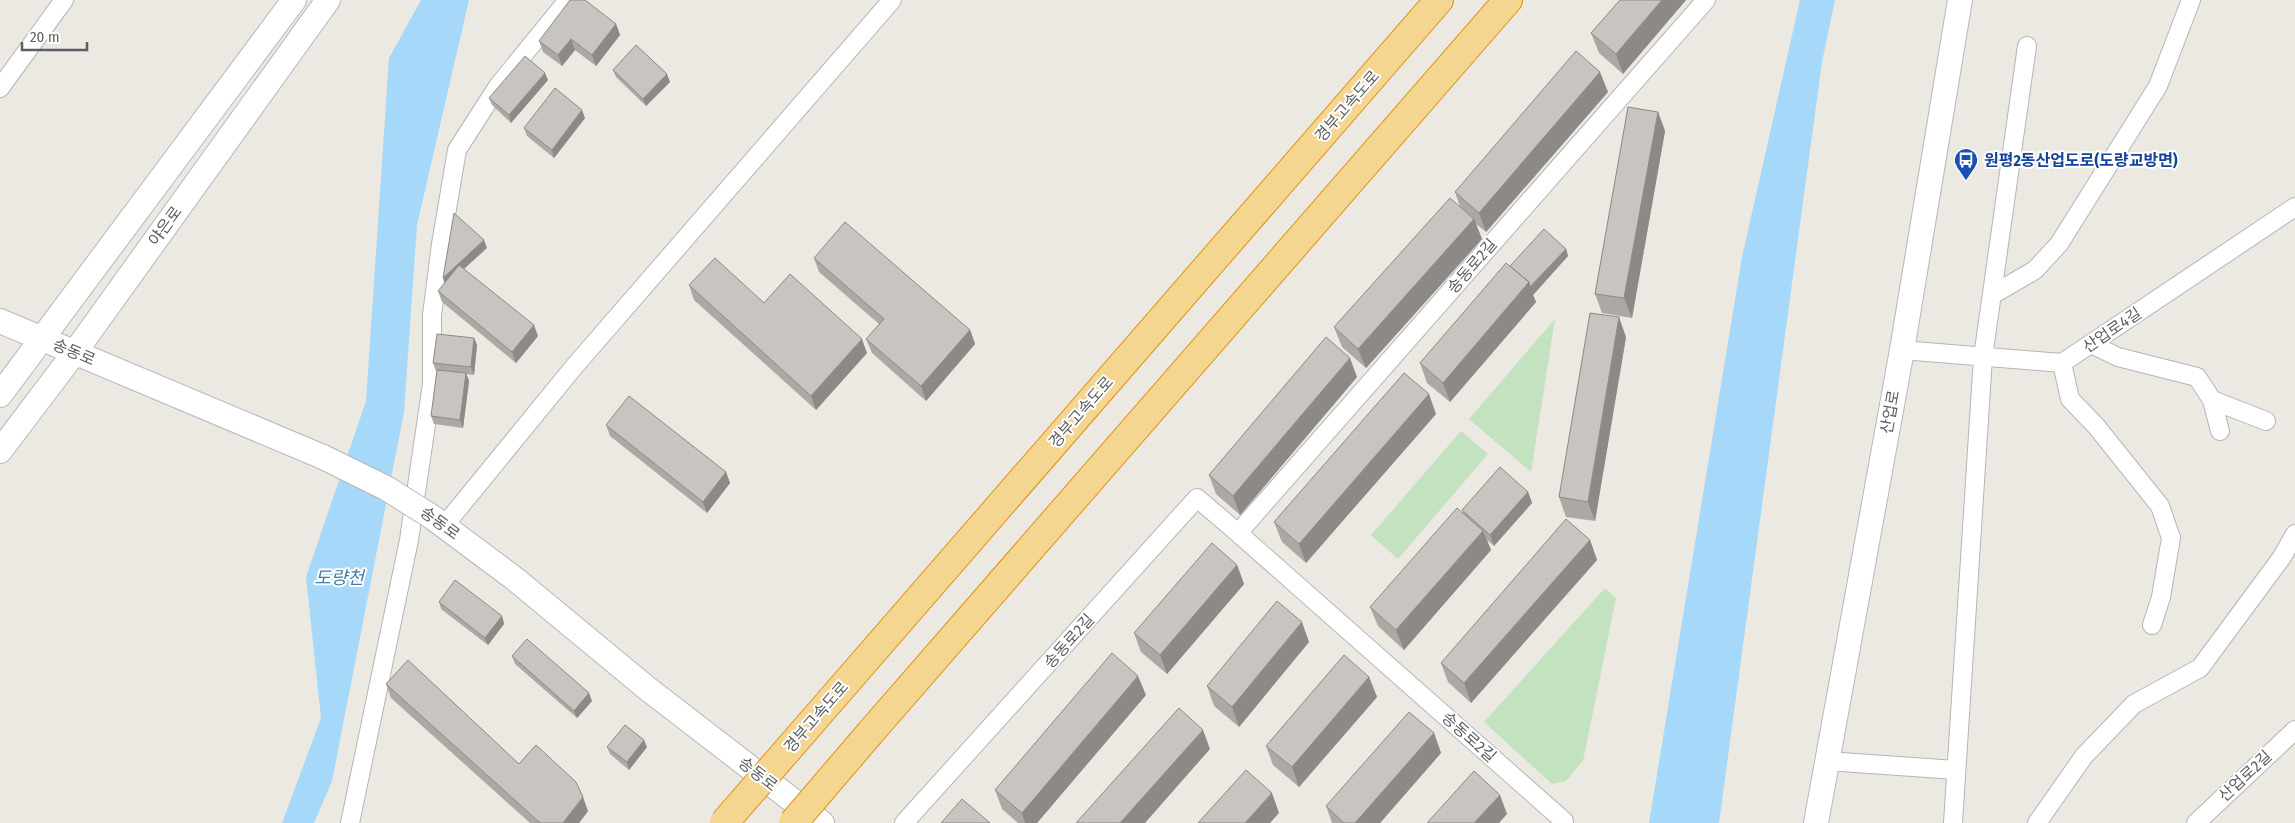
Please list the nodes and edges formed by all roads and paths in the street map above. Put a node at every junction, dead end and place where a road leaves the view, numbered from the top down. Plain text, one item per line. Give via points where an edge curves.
1 (64, 0) edge
2 (294, 0) edge
3 (328, 0) edge
4 (568, 0) edge
5 (892, 0) edge
6 (1439, 0) edge
7 (1508, 0) edge
8 (1706, 0) edge
9 (1960, 0) edge
10 (2192, 0) edge
11 (2027, 46) dead end
12 (0, 88) edge
13 (2295, 207) edge
14 (1992, 295) junction
15 (0, 321) edge
16 (42, 338) junction
17 (2091, 344) junction
18 (1902, 350) junction
19 (74, 352) junction
20 (1983, 357) junction
21 (2062, 363) junction
22 (0, 396) edge
23 (2212, 400) junction
24 (2266, 420) dead end
25 (2220, 431) dead end
26 (0, 451) edge
27 (438, 521) junction
28 (1238, 533) junction
29 (2295, 534) edge
30 (2152, 625) dead end
31 (2295, 730) edge
32 (1828, 761) junction
33 (1956, 770) junction
34 (350, 823) edge
35 (724, 823) edge
36 (793, 823) edge
37 (822, 823) edge
38 (904, 823) edge
39 (1564, 823) edge
40 (1816, 823) edge
41 (1953, 823) edge
42 (2037, 823) edge
43 (2196, 823) edge

1 - 12 street
2 - 16 street, 야은로
3 - 19 street, 야은로
4 - 34 street via 498,86 457,150 435,289 432,384 409,540
5 - 27 street
6 - 35 highway, 경부고속도로, bridge
7 - 36 highway, bridge
8 - 28 street, 송동로2길
9 - 18 street, 산업로
10 - 14 street via 2158,86 2059,244 2035,270
11 - 14 street
13 - 17 street, 산업로4길
14 - 20 street
15 - 16 street, 송동로
16 - 19 street, 송동로
16 - 22 street, 야은로
17 - 21 street, 산업로4길
17 - 23 street via 2118,357 2197,377
18 - 20 street
18 - 32 street, 산업로
19 - 26 street, 야은로
19 - 27 street, 송동로, bridge via 323,457 395,493
20 - 21 street
20 - 33 street
21 - 30 street via 2070,399 2096,426 2160,506 2171,538 2161,597
23 - 24 street
23 - 25 street
27 - 37 street, 송동로 via 516,579 648,689
28 - 38 street, 송동로2길 via 1197,498
28 - 39 street, 송동로2길
29 - 42 street via 2282,557 2200,668 2134,704 2084,756
31 - 43 street, 산업로2길
32 - 33 street
32 - 40 street, 산업로
33 - 41 street

